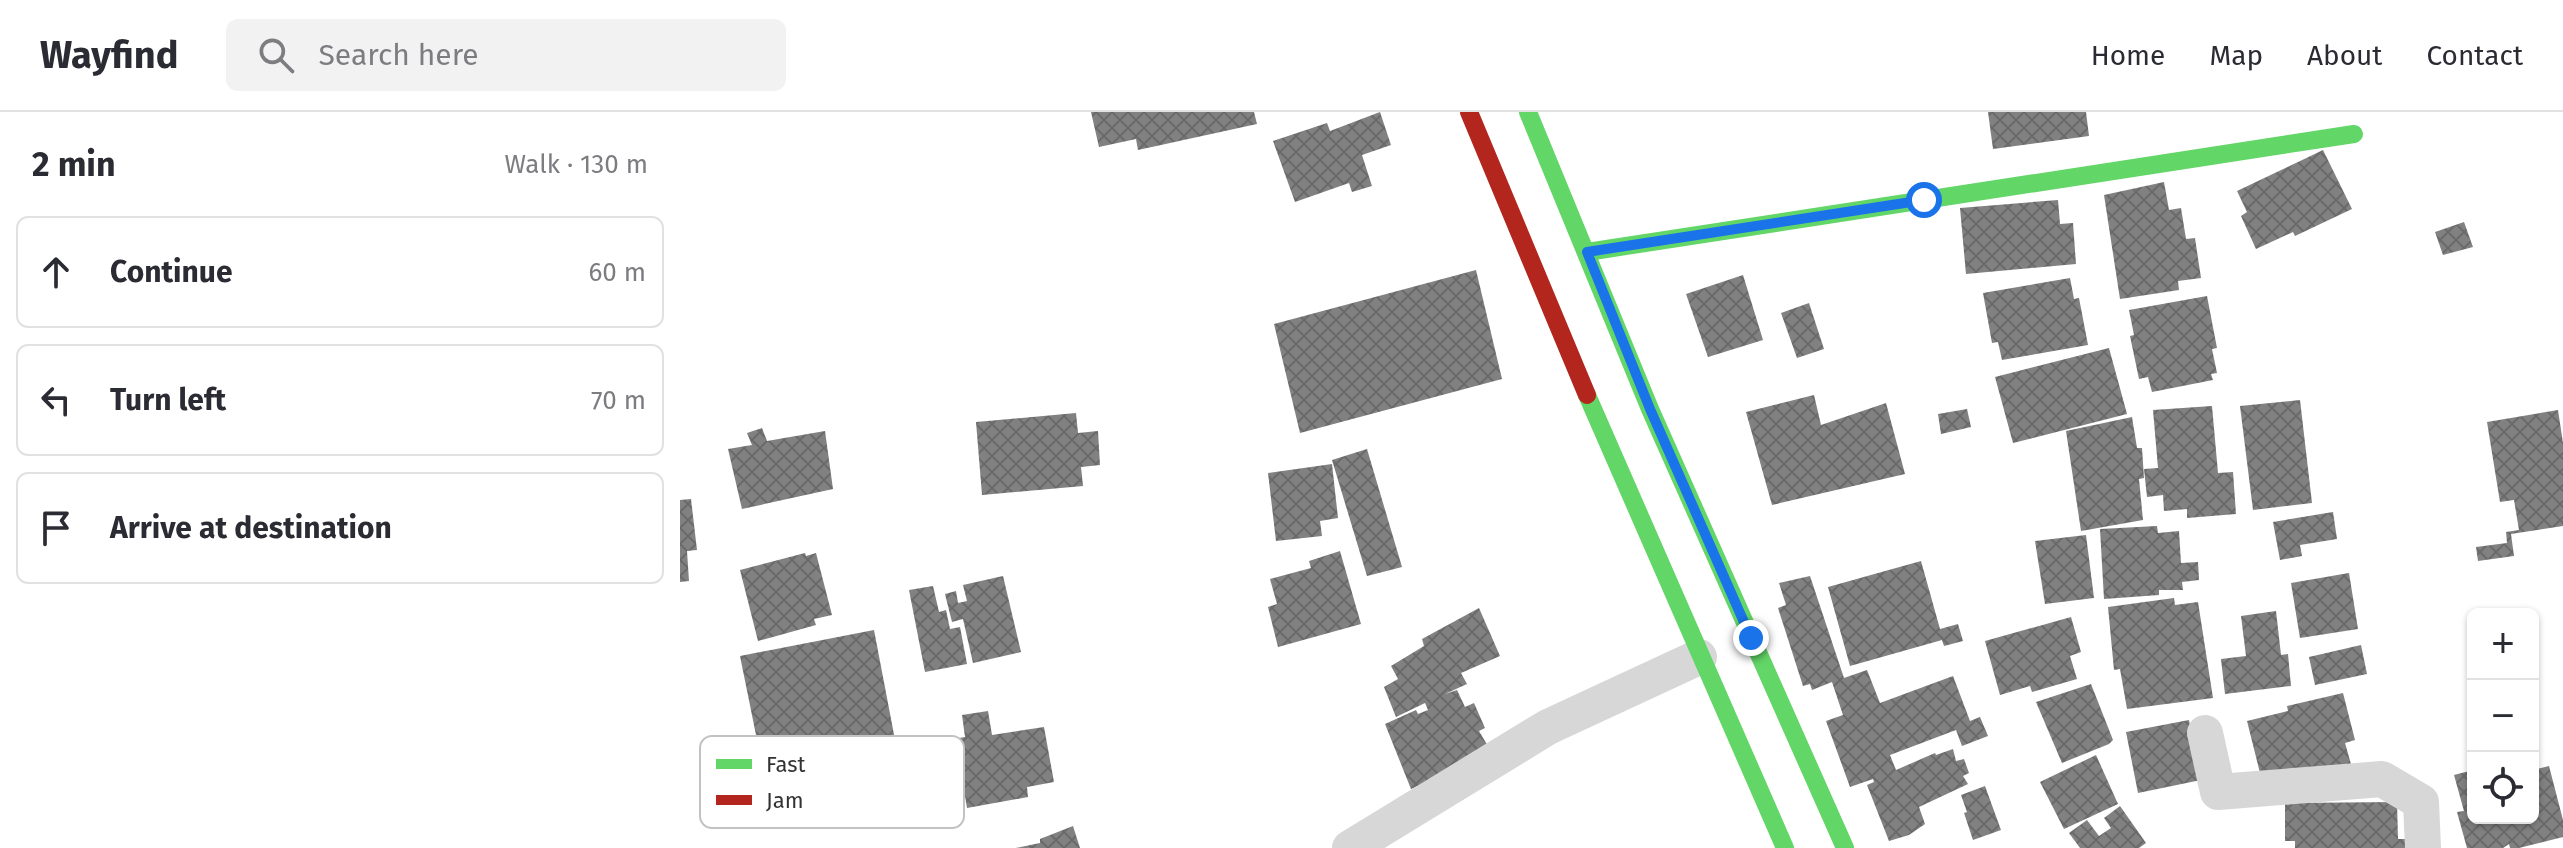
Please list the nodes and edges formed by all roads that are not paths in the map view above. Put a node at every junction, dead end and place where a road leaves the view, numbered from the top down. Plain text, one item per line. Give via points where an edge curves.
1 (1469, 112) edge
2 (1528, 112) edge
3 (2354, 134) dead end
4 (1587, 252) junction
5 (1699, 657) junction
6 (2205, 733) dead end
7 (1350, 848) edge
8 (1785, 848) edge
9 (1845, 848) edge
10 (2423, 848) edge

1 - 5 main road
2 - 4 main road
3 - 4 main road
4 - 9 main road via 1656,423
5 - 7 street via 1548,727
5 - 8 main road
6 - 10 street via 2218,792 2382,779 2421,802

